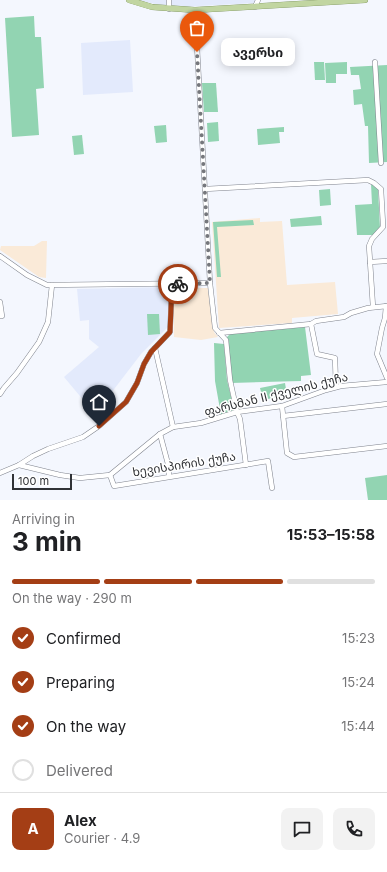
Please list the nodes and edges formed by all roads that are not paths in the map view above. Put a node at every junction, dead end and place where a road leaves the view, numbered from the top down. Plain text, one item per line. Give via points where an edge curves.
1 (131, 0) edge
2 (169, 0) edge
3 (258, 0) edge
4 (265, 0) edge
5 (365, 0) edge
6 (270, 5) junction
7 (255, 7) junction
8 (170, 9) junction
9 (195, 10) junction
10 (375, 62) dead end
11 (381, 163) dead end
12 (205, 189) junction
13 (0, 256) edge
14 (387, 261) edge
15 (370, 262) junction
16 (210, 283) junction
17 (172, 284) junction
18 (52, 285) junction
19 (0, 302) edge
20 (386, 306) edge
21 (373, 307) junction
22 (0, 316) edge
23 (312, 324) junction
24 (219, 333) junction
25 (155, 348) junction
26 (387, 378) edge
27 (387, 382) edge
28 (336, 387) junction
29 (0, 394) edge
30 (387, 404) edge
31 (282, 406) junction
32 (237, 412) junction
33 (283, 416) junction
34 (172, 427) junction
35 (160, 434) junction
36 (387, 446) edge
37 (19, 465) junction
38 (246, 465) junction
39 (0, 473) edge
40 (110, 474) junction
41 (169, 476) junction
42 (272, 488) dead end

1 - 8 main road via 152,7
2 - 8 street
3 - 7 street
4 - 6 street
5 - 6 main road
6 - 7 main road
7 - 9 main road
8 - 9 main road
9 - 12 street
10 - 11 street
12 - 15 street via 368,180 374,182 381,189 383,227 370,244
12 - 16 street
13 - 18 street via 27,275
14 - 15 street
15 - 21 street
16 - 17 street
16 - 24 street via 215,328
17 - 18 street
17 - 25 street via 170,332
18 - 29 street via 48,322 39,342
19 - 22 street
20 - 21 street
20 - 26 street via 377,354
21 - 23 street
23 - 24 street
23 - 28 street via 319,356 335,358
24 - 32 street via 226,340 230,380
25 - 34 street
25 - 37 street via 144,364 126,402 99,426 83,437 48,449
27 - 28 street, ფარსმან II ქველის ქუჩა
28 - 31 street, ფარსმან II ქველის ქუჩა
30 - 33 street
31 - 32 street, ფარსმან II ქველის ქუჩა
31 - 33 street
32 - 34 street, ფარსმან II ქველის ქუჩა via 202,423
32 - 38 street
33 - 36 street via 287,453 290,456
34 - 35 street, ფარსმან II ქველის ქუჩა
35 - 40 street, ფარსმან II ქველის ქუჩა
35 - 41 street
37 - 39 street
37 - 40 street via 80,478
38 - 41 street, ხევისპირის ქუჩა
38 - 42 street, ხევისპირის ქუჩა via 268,461
40 - 41 street, ხევისპირის ქუჩა via 114,486

